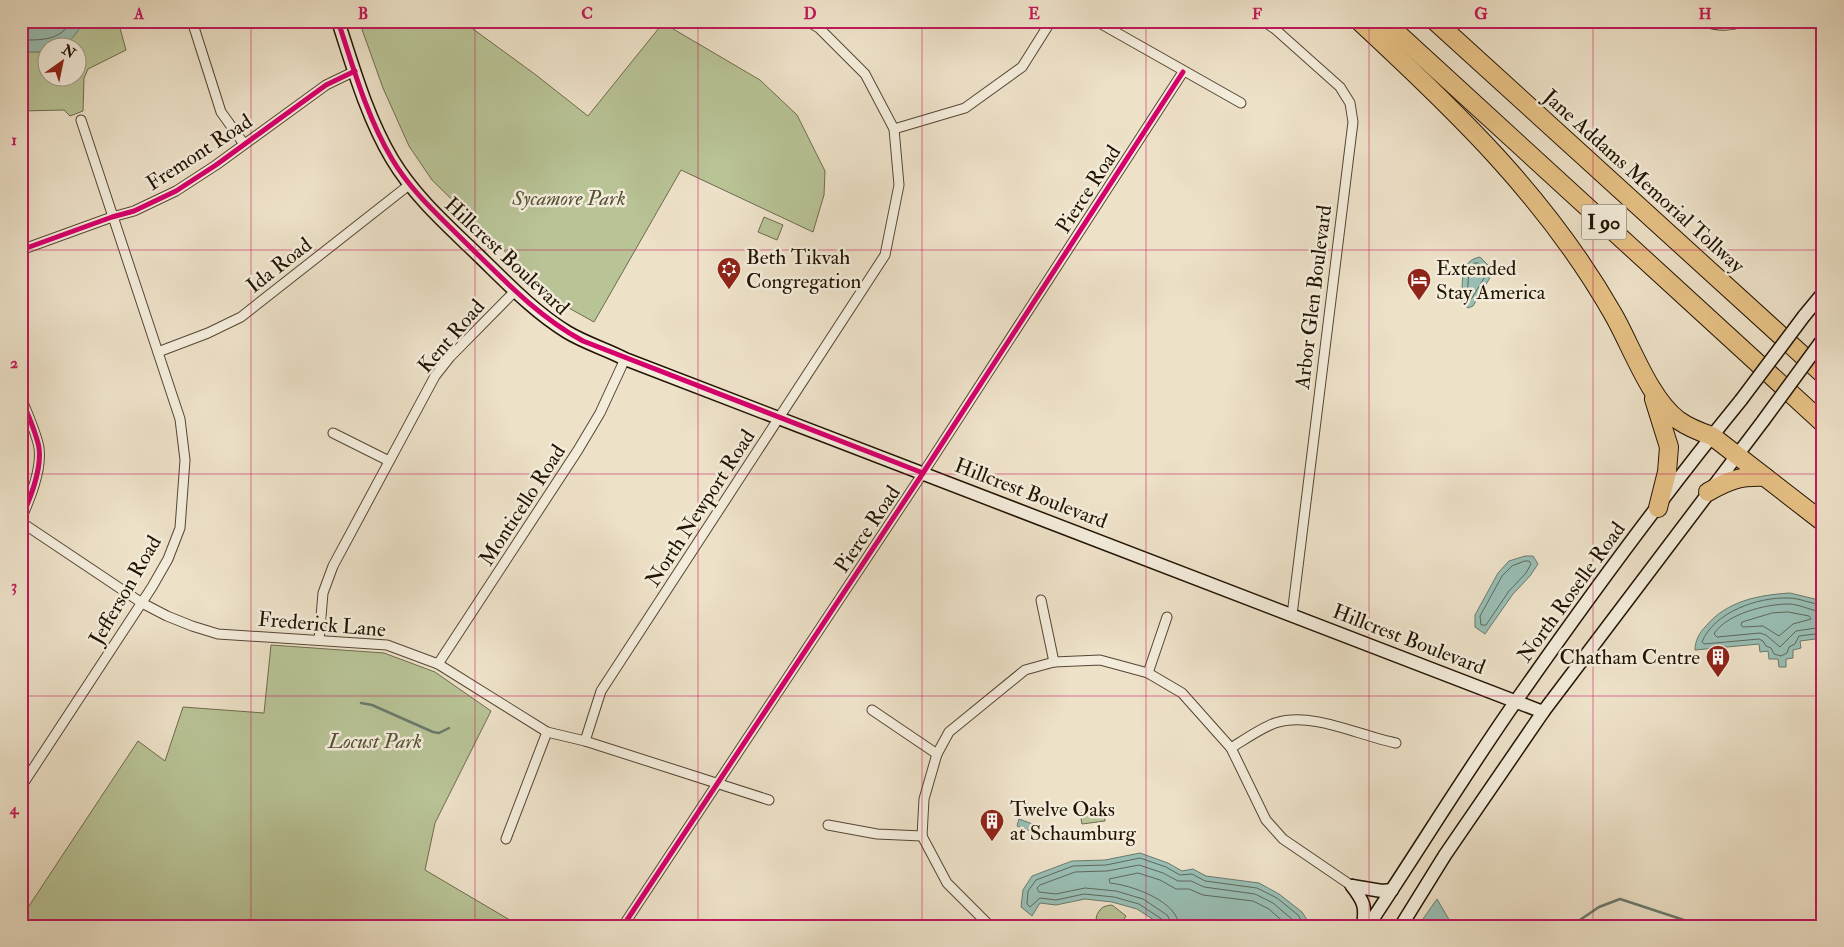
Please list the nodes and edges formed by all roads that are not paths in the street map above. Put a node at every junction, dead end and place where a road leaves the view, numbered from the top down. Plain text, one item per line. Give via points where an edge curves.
1 (192, 21) edge
2 (338, 21) edge
3 (807, 21) edge
4 (1051, 21) edge
5 (1096, 21) edge
6 (1263, 21) edge
7 (1359, 21) edge
8 (1384, 21) edge
9 (1435, 21) edge
10 (1703, 21) edge
11 (1744, 21) edge
12 (355, 71) junction
13 (1183, 72) junction
14 (1241, 103) dead end
15 (81, 120) dead end
16 (894, 129) junction
17 (244, 144) junction
18 (409, 185) junction
19 (112, 217) junction
20 (21, 250) edge
21 (515, 291) junction
22 (1823, 293) edge
23 (1823, 339) edge
24 (158, 352) junction
25 (625, 359) junction
26 (1823, 374) edge
27 (1650, 384) junction
28 (21, 397) edge
29 (780, 418) junction
30 (1823, 423) edge
31 (333, 433) dead end
32 (1712, 436) junction
33 (1736, 455) junction
34 (388, 461) junction
35 (923, 473) junction
36 (1765, 477) junction
37 (1708, 492) junction
38 (1658, 508) junction
39 (21, 520) edge
40 (1823, 522) edge
41 (1041, 600) dead end
42 (142, 603) junction
43 (1292, 615) junction
44 (1167, 617) dead end
45 (319, 640) junction
46 (1054, 662) junction
47 (438, 664) junction
48 (1148, 673) junction
49 (1516, 701) junction
50 (872, 710) dead end
51 (1543, 712) junction
52 (547, 732) junction
53 (585, 741) junction
54 (1396, 743) dead end
55 (1231, 748) junction
56 (937, 754) junction
57 (718, 782) junction
58 (21, 787) edge
59 (769, 800) dead end
60 (828, 825) dead end
61 (922, 836) junction
62 (506, 839) dead end
63 (1352, 886) junction
64 (1392, 890) junction
65 (624, 926) edge
66 (990, 926) edge
67 (1363, 926) edge
68 (1368, 926) edge
69 (1400, 926) edge

1 - 17 street via 221,112
2 - 12 main road, Hillcrest Boulevard
3 - 16 street via 819,28 865,74
4 - 16 street via 1022,67 964,108
5 - 13 street
6 - 43 street, Arbor Glen Boulevard via 1340,87 1350,103 1353,122
7 - 27 highway via 1467,124 1520,182 1585,269 1614,315
8 - 30 highway, I 90
9 - 26 highway, Jane Addams Memorial Tollway / I 90
10 - 11 street via 1727,26
12 - 17 street, Fremont Road via 326,85
12 - 18 main road, Hillcrest Boulevard via 382,140
13 - 14 street
13 - 35 street, Pierce Road
15 - 19 street, Jefferson Road
16 - 29 street, North Newport Road via 899,185 886,255
17 - 19 street, Fremont Road via 176,191 134,211
18 - 21 main road, Hillcrest Boulevard
18 - 24 street, Ida Road via 241,317
19 - 20 street, Fremont Road
19 - 24 street, Jefferson Road
21 - 25 main road, Hillcrest Boulevard via 567,332
21 - 34 street, Kent Road via 435,376
22 - 32 main road, North Roselle Road, bridge
23 - 33 main road, bridge
24 - 42 street, Jefferson Road via 180,419 184,445 183,489 180,528 168,559
25 - 29 main road, Hillcrest Boulevard
25 - 47 street, Monticello Road via 600,413 578,450
27 - 32 highway via 1678,420
27 - 38 highway via 1669,447
28 - 39 street via 39,448 31,496
29 - 35 main road, Hillcrest Boulevard
29 - 53 street, North Newport Road via 601,690
31 - 34 street
32 - 33 highway
32 - 38 main road, North Roselle Road
33 - 36 highway
33 - 37 main road
34 - 45 street, Kent Road via 333,566 323,593
35 - 43 main road, Hillcrest Boulevard
35 - 57 street, Pierce Road
36 - 37 highway via 1742,477
36 - 40 highway
37 - 51 main road
38 - 49 main road, North Roselle Road
39 - 42 street, Frederick Lane
41 - 46 street
42 - 45 street, Frederick Lane via 166,616 218,634
42 - 58 street, Jefferson Road
43 - 49 main road, Hillcrest Boulevard
44 - 48 street
45 - 47 street, Frederick Lane via 387,645
46 - 48 street via 1100,660
46 - 56 street via 1025,670 949,732
47 - 52 street, Frederick Lane
48 - 55 street via 1182,693
49 - 51 main road, Hillcrest Boulevard
49 - 64 main road, North Roselle Road
50 - 56 street
51 - 69 main road
52 - 53 street, Frederick Lane
52 - 62 street
53 - 57 street, Frederick Lane
54 - 55 street via 1306,720 1275,723
55 - 63 street via 1266,820 1277,833
56 - 61 street via 924,799
57 - 59 street, Frederick Lane
57 - 65 street, Pierce Road
60 - 61 street via 877,834
61 - 66 street via 947,883
63 - 64 main road
63 - 67 main road via 1363,900
64 - 68 main road, North Roselle Road

